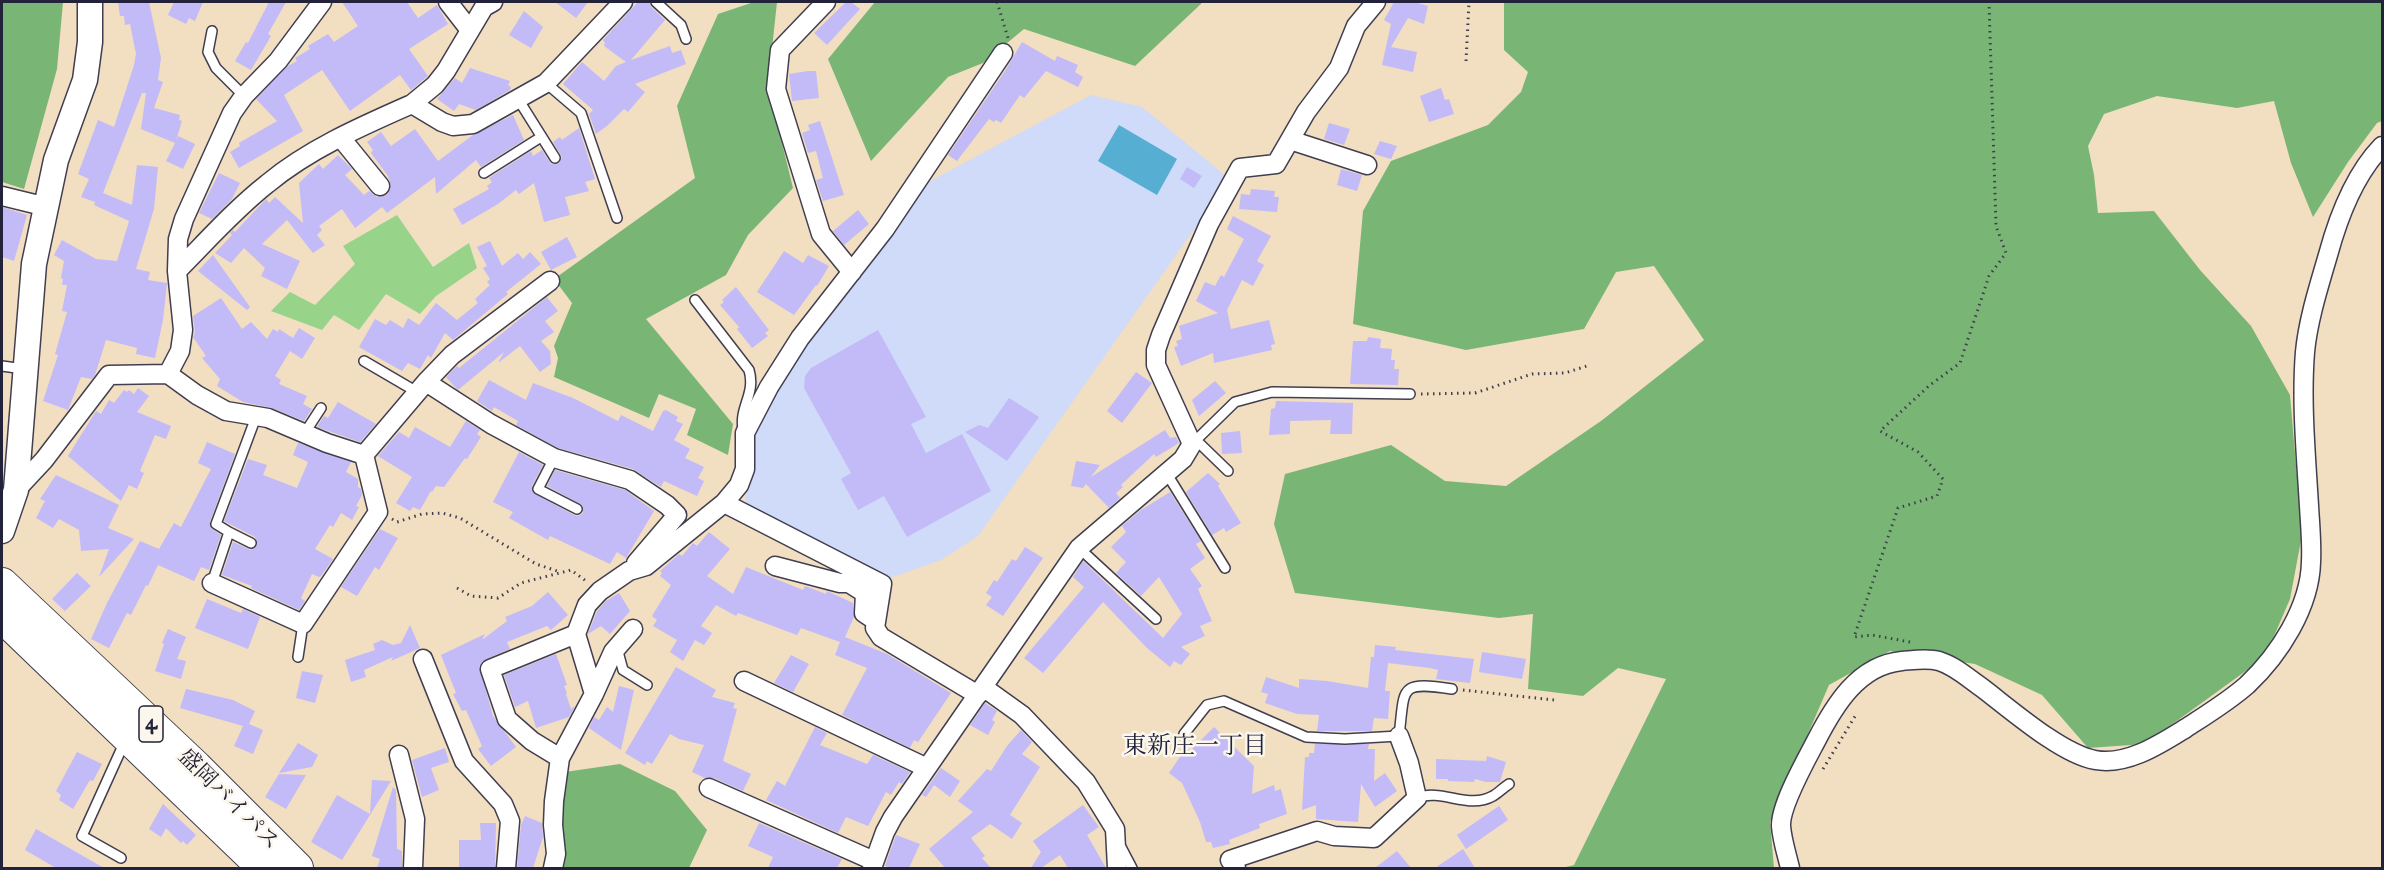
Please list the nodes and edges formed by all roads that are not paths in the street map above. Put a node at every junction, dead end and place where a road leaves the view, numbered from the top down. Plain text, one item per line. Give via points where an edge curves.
1 (90, 2) edge
2 (322, 2) edge
3 (448, 2) edge
4 (493, 2) edge
5 (623, 2) edge
6 (656, 2) edge
7 (825, 2) edge
8 (1376, 2) edge
9 (469, 29) junction
10 (212, 31) dead end
11 (686, 39) dead end
12 (1003, 53) road end
13 (546, 83) junction
14 (244, 96) junction
15 (518, 99) junction
16 (412, 104) junction
17 (542, 137) junction
18 (341, 138) junction
19 (1290, 140) junction
20 (2382, 146) edge
21 (555, 158) dead end
22 (1367, 165) dead end
23 (484, 173) dead end
24 (380, 186) dead end
25 (2, 196) edge
26 (47, 207) junction
27 (617, 218) dead end
28 (177, 271) junction
29 (852, 272) junction
30 (549, 280) dead end
31 (695, 300) dead end
32 (364, 361) dead end
33 (2, 366) edge
34 (26, 369) junction
35 (168, 374) junction
36 (422, 387) junction
37 (1410, 394) road end
38 (321, 408) dead end
39 (256, 417) junction
40 (304, 434) junction
41 (745, 434) junction
42 (1194, 442) junction
43 (364, 455) junction
44 (554, 458) junction
45 (1228, 471) dead end
46 (1167, 474) junction
47 (16, 490) junction
48 (724, 503) junction
49 (577, 509) dead end
50 (2, 531) edge
51 (229, 532) junction
52 (251, 543) dead end
53 (1079, 548) junction
54 (775, 566) dead end
55 (1225, 568) dead end
56 (629, 571) junction
57 (212, 583) joint
58 (2, 584) edge
59 (2, 615) edge
60 (1156, 619) dead end
61 (876, 621) junction
62 (303, 624) junction
63 (633, 629) dead end
64 (576, 634) junction
65 (617, 648) junction
66 (298, 657) dead end
67 (423, 659) dead end
68 (744, 681) dead end
69 (647, 685) dead end
70 (1452, 689) road end
71 (980, 691) junction
72 (594, 693) junction
73 (132, 724) junction
74 (1184, 734) dead end
75 (1399, 736) junction
76 (399, 755) dead end
77 (560, 758) junction
78 (927, 768) junction
79 (1509, 784) dead end
80 (709, 788) dead end
81 (1417, 798) junction
82 (1117, 840) junction
83 (121, 858) dead end
84 (873, 865) edge
85 (264, 868) edge
86 (297, 868) edge
87 (413, 868) edge
88 (506, 868) edge
89 (553, 868) edge
90 (1117, 868) edge
91 (1132, 868) edge
92 (1236, 868) edge
93 (1790, 868) edge

1 - 26 street via 85,81 56,160
2 - 14 street via 278,61
3 - 9 street
4 - 9 street via 484,7
5 - 13 street
6 - 11 lane via 681,25
7 - 29 street via 780,50 776,88 821,234
8 - 19 street via 1356,26 1339,68
9 - 16 street via 446,71
10 - 14 lane via 208,52 216,68
12 - 29 street
13 - 15 street
13 - 27 lane via 581,113
14 - 28 street via 232,113 184,219 178,239
15 - 16 street via 473,124 453,126
15 - 17 lane
16 - 18 street
17 - 21 lane
17 - 23 lane
18 - 24 street
18 - 28 street via 291,165 265,185
19 - 22 street
19 - 42 street via 1276,164 1240,168 1209,224 1156,350 1156,365
20 - 93 street via 2354,187 2337,222 2305,350 2304,411 2312,563 2307,591 2274,654 2246,685 2187,727 2141,754 2097,761 2044,734 1962,673 1941,662 1893,662 1868,673 1847,689 1831,714 1789,797 1781,824
25 - 26 street
26 - 34 street via 34,264
28 - 35 street via 183,330 180,351
29 - 41 street via 800,338
30 - 36 street via 452,355
31 - 41 lane via 749,369 753,382 742,426
32 - 36 lane
33 - 34 lane
34 - 47 street
35 - 39 street via 226,411
35 - 47 street via 109,375
36 - 43 street
36 - 44 street
37 - 42 lane via 1272,392 1235,402
38 - 40 lane
39 - 40 street via 268,418
39 - 51 lane via 216,524
40 - 43 street
41 - 48 street via 745,469 739,485
42 - 45 lane
42 - 46 street
43 - 62 street via 378,512
44 - 49 lane via 538,489
44 - 56 street via 630,480 677,516
46 - 53 street
46 - 55 lane
47 - 50 street
48 - 56 street via 646,566
48 - 61 street via 882,584
51 - 52 lane
51 - 57 lane
53 - 60 lane
53 - 71 street
54 - 61 street via 849,584 866,593 864,613
56 - 64 street via 587,605
57 - 62 street
58 - 73 highway, 盛岡バイパス / 4
59 - 73 highway, 盛岡バイパス / 4
61 - 71 street via 881,638
62 - 66 lane
63 - 65 street
64 - 72 street
64 - 77 street via 490,669 507,719
65 - 69 lane via 623,670
65 - 72 street
67 - 88 street via 464,761 503,804 510,822
68 - 78 street
70 - 75 lane via 1411,687 1404,696
71 - 78 street
71 - 82 street via 1022,715 1086,782 1115,829
72 - 77 street
73 - 83 lane via 82,836
73 - 85 highway, 盛岡バイパス / 4
73 - 86 highway, 盛岡バイパス / 4
74 - 75 lane via 1208,705 1224,701 1306,737
75 - 81 street
76 - 87 street via 415,819
77 - 89 street via 554,801
78 - 84 street via 889,824
79 - 81 lane via 1492,797 1479,800 1428,794
80 - 84 street
81 - 92 street via 1374,838 1317,831 1230,860
82 - 90 street
82 - 91 lane

